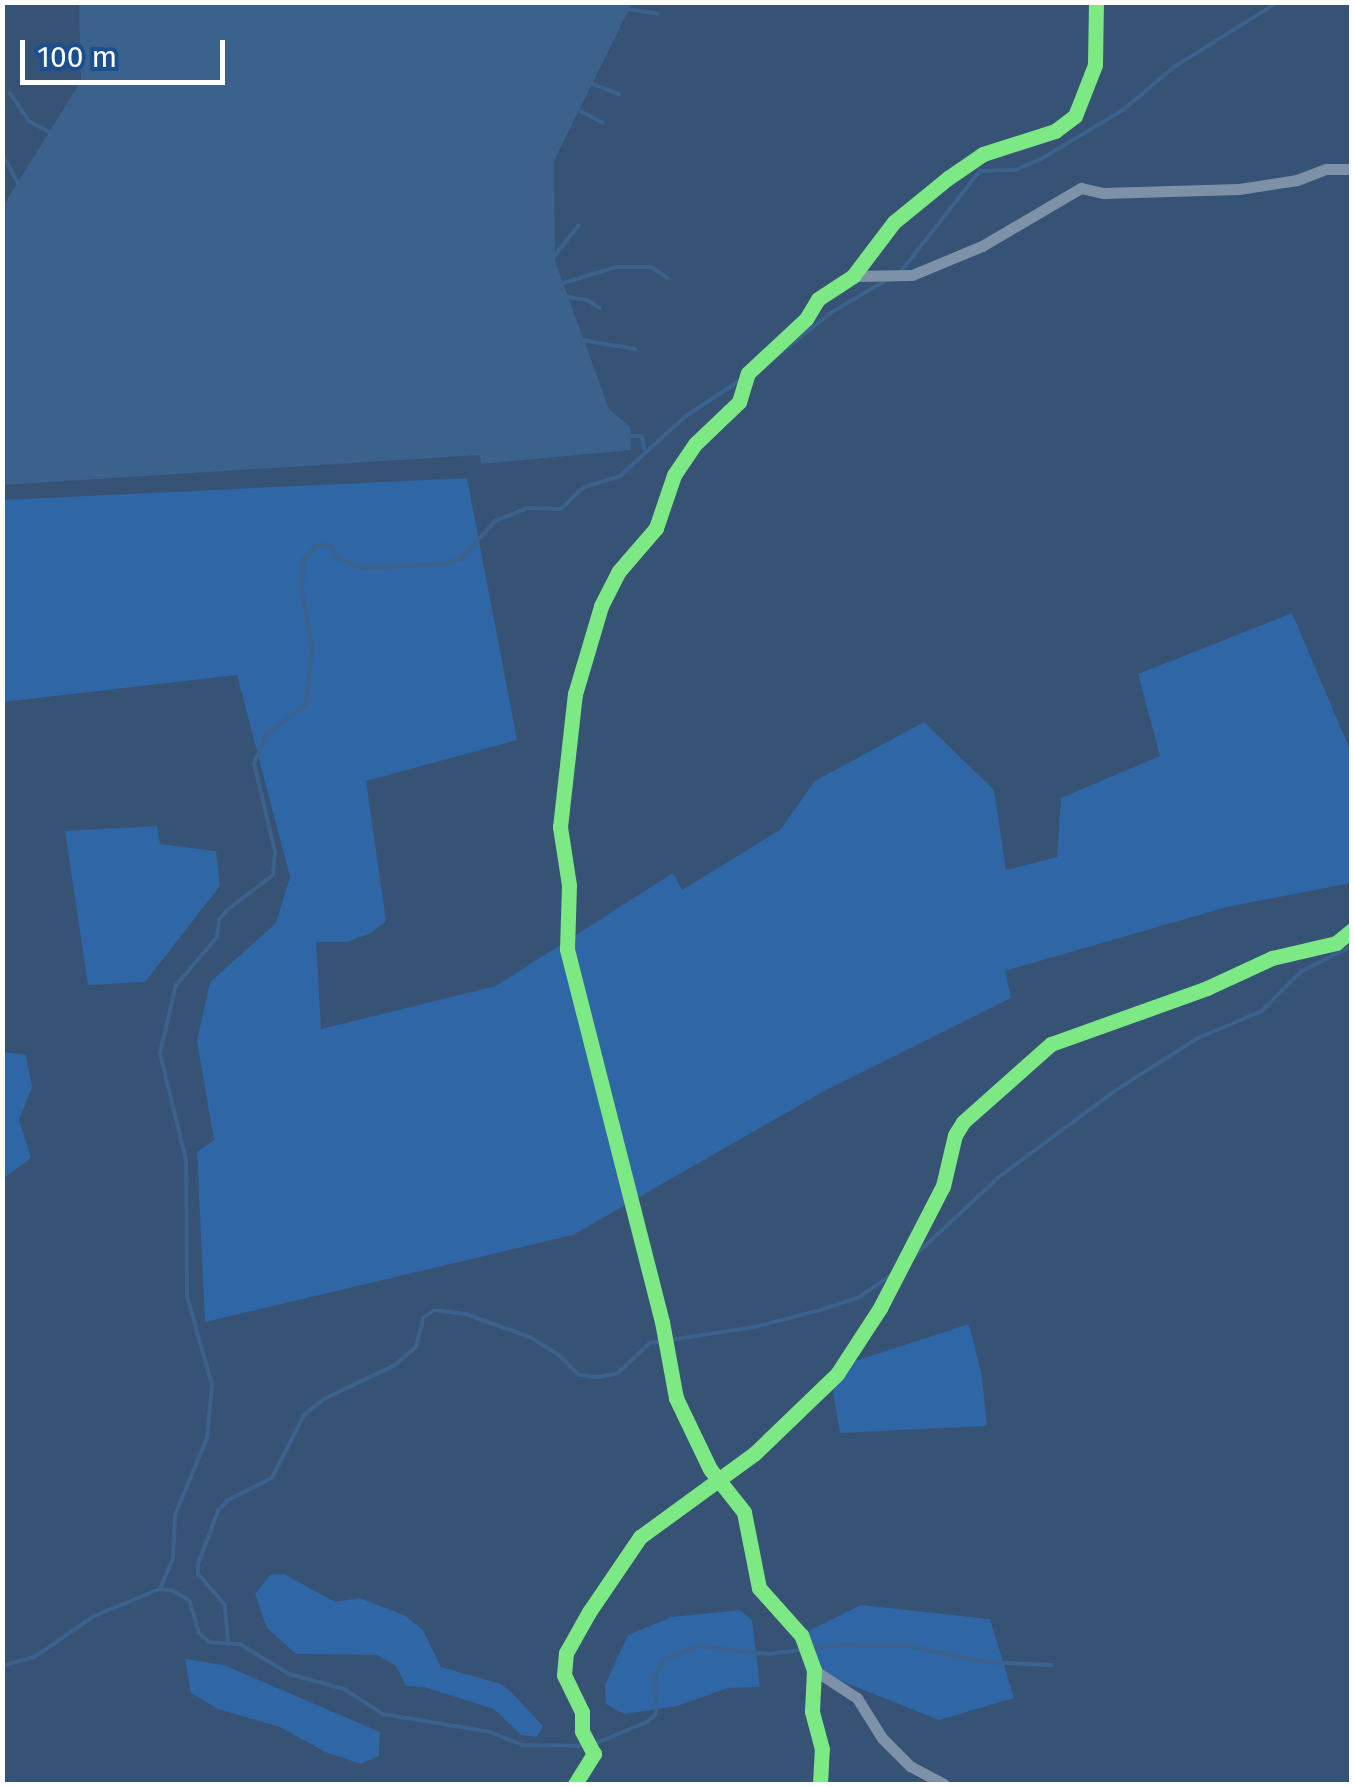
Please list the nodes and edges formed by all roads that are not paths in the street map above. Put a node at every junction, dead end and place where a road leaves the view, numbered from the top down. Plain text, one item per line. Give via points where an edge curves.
1 (1096, 2) edge
2 (1352, 169) edge
3 (853, 276) junction
4 (1352, 930) edge
5 (719, 1480) junction
6 (814, 1670) junction
7 (576, 1784) edge
8 (820, 1784) edge
9 (944, 1784) edge

1 - 3 street via 1095,65 1075,116 1055,132 983,154 948,178 894,222
2 - 3 street via 1240,190 1081,188 982,246 912,276
3 - 5 street via 818,299 748,373 739,402 695,444 674,475 656,528 619,571 601,606 575,694 560,827 569,884 567,950 593,1065 676,1398
4 - 5 street via 1336,943 1272,958 1050,1044 954,1135 943,1186 880,1308 836,1374
5 - 6 street via 744,1512 758,1588 801,1635
5 - 7 street via 628,1548 566,1653 566,1687 582,1712 582,1731 594,1754
6 - 8 street
6 - 9 street via 857,1698 910,1766

